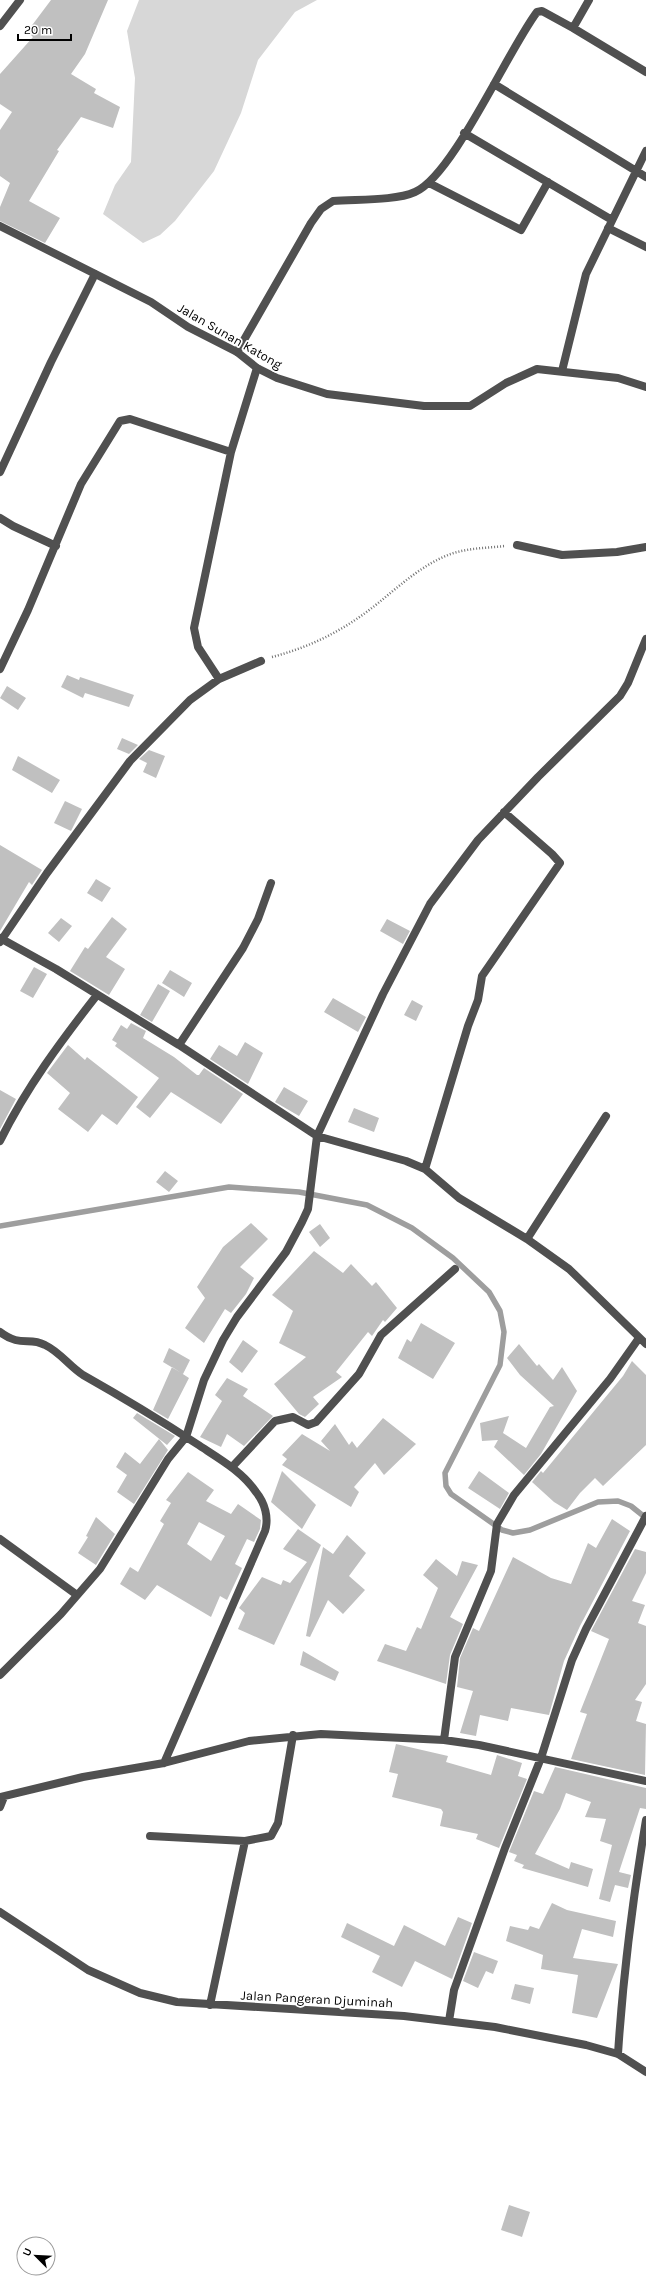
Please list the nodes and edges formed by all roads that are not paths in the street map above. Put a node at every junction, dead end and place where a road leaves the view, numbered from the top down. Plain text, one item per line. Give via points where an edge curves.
1 (20, 0) edge
2 (590, 0) edge
3 (0, 26) edge
4 (573, 28) junction
5 (646, 72) edge
6 (494, 84) junction
7 (464, 133) junction
8 (646, 151) edge
9 (636, 172) junction
10 (646, 177) edge
11 (548, 182) junction
12 (429, 183) junction
13 (612, 220) junction
14 (0, 226) edge
15 (608, 228) junction
16 (646, 247) edge
17 (95, 274) junction
18 (237, 352) junction
19 (258, 368) junction
20 (562, 370) junction
21 (646, 387) edge
22 (231, 452) junction
23 (0, 472) edge
24 (0, 518) edge
25 (518, 545) road end
26 (56, 546) junction
27 (646, 547) edge
28 (646, 640) edge
29 (261, 661) road end
30 (0, 669) edge
31 (219, 679) junction
32 (504, 812) junction
33 (271, 882) dead end
34 (1, 940) edge
35 (97, 995) junction
36 (180, 1045) junction
37 (606, 1116) dead end
38 (317, 1136) junction
39 (0, 1141) edge
40 (425, 1169) junction
41 (527, 1239) junction
42 (455, 1270) dead end
43 (0, 1332) edge
44 (639, 1338) junction
45 (646, 1344) edge
46 (186, 1437) junction
47 (232, 1467) junction
48 (646, 1516) edge
49 (0, 1539) edge
50 (77, 1595) junction
51 (0, 1675) edge
52 (294, 1735) junction
53 (444, 1740) junction
54 (541, 1758) junction
55 (164, 1763) junction
56 (646, 1781) edge
57 (2, 1797) edge
58 (0, 1807) edge
59 (646, 1820) edge
60 (150, 1836) dead end
61 (245, 1842) junction
62 (0, 1912) edge
63 (210, 2005) junction
64 (449, 2021) junction
65 (618, 2054) junction
66 (646, 2072) edge

1 - 3 street
2 - 4 street
4 - 5 street
4 - 6 street via 542,11 537,12
6 - 7 street
6 - 9 street
7 - 11 street
7 - 12 street
8 - 9 street
9 - 10 street
9 - 13 street
11 - 12 street via 521,230
11 - 13 street
12 - 18 street via 409,194 333,201 326,204 312,223
13 - 15 street
14 - 17 street, Jalan Sunan Katong
15 - 16 street
15 - 20 street via 586,274
17 - 18 street, Jalan Sunan Katong via 151,302 188,327
17 - 23 street
18 - 19 street, Jalan Sunan Katong
19 - 20 street, Jalan Sunan Katong via 277,378 327,394 440,407 470,406 506,383 537,369
19 - 22 street
20 - 21 street, Jalan Sunan Katong via 618,378
22 - 26 street via 130,419 123,419 115,426 81,484
22 - 31 street via 194,628 198,647
24 - 26 street
25 - 27 street via 562,555 617,552
26 - 30 street
28 - 32 street via 620,696
29 - 31 street
31 - 34 street via 190,700 130,761
32 - 38 street via 478,840 430,904 383,994
32 - 40 street via 560,863 482,976 478,1000
33 - 36 street via 258,918 243,948
34 - 35 street via 56,969
35 - 36 street
35 - 39 street via 56,1048
36 - 38 street
37 - 41 street
38 - 40 street via 406,1161
38 - 46 street via 308,1209 286,1252 223,1340 204,1380
40 - 41 street via 479,1211
41 - 44 street via 569,1270
42 - 47 street via 381,1335 359,1374 316,1422 308,1425 293,1417 283,1417 275,1421
43 - 46 street via 18,1342 38,1342 56,1350 77,1371
44 - 45 street
44 - 53 street via 610,1379 514,1495 497,1524 491,1572 455,1657
46 - 47 street
46 - 50 street via 168,1460 100,1569
47 - 55 street via 256,1492 268,1521
48 - 54 street via 572,1660
49 - 50 street
50 - 51 street
52 - 53 street
52 - 55 street via 249,1741
52 - 61 street via 275,1831 271,1836
53 - 54 street
54 - 56 street
54 - 64 street via 505,1848 454,1990
55 - 57 street
57 - 58 street
59 - 65 street via 620,2014
60 - 61 street
61 - 63 street
62 - 63 street, Jalan Pangeran Djuminah via 37,1938 103,1977 140,1992 177,2002
63 - 64 street, Jalan Pangeran Djuminah via 313,2009
64 - 65 street, Jalan Pangeran Djuminah via 564,2040
65 - 66 street, Jalan Pangeran Djuminah

